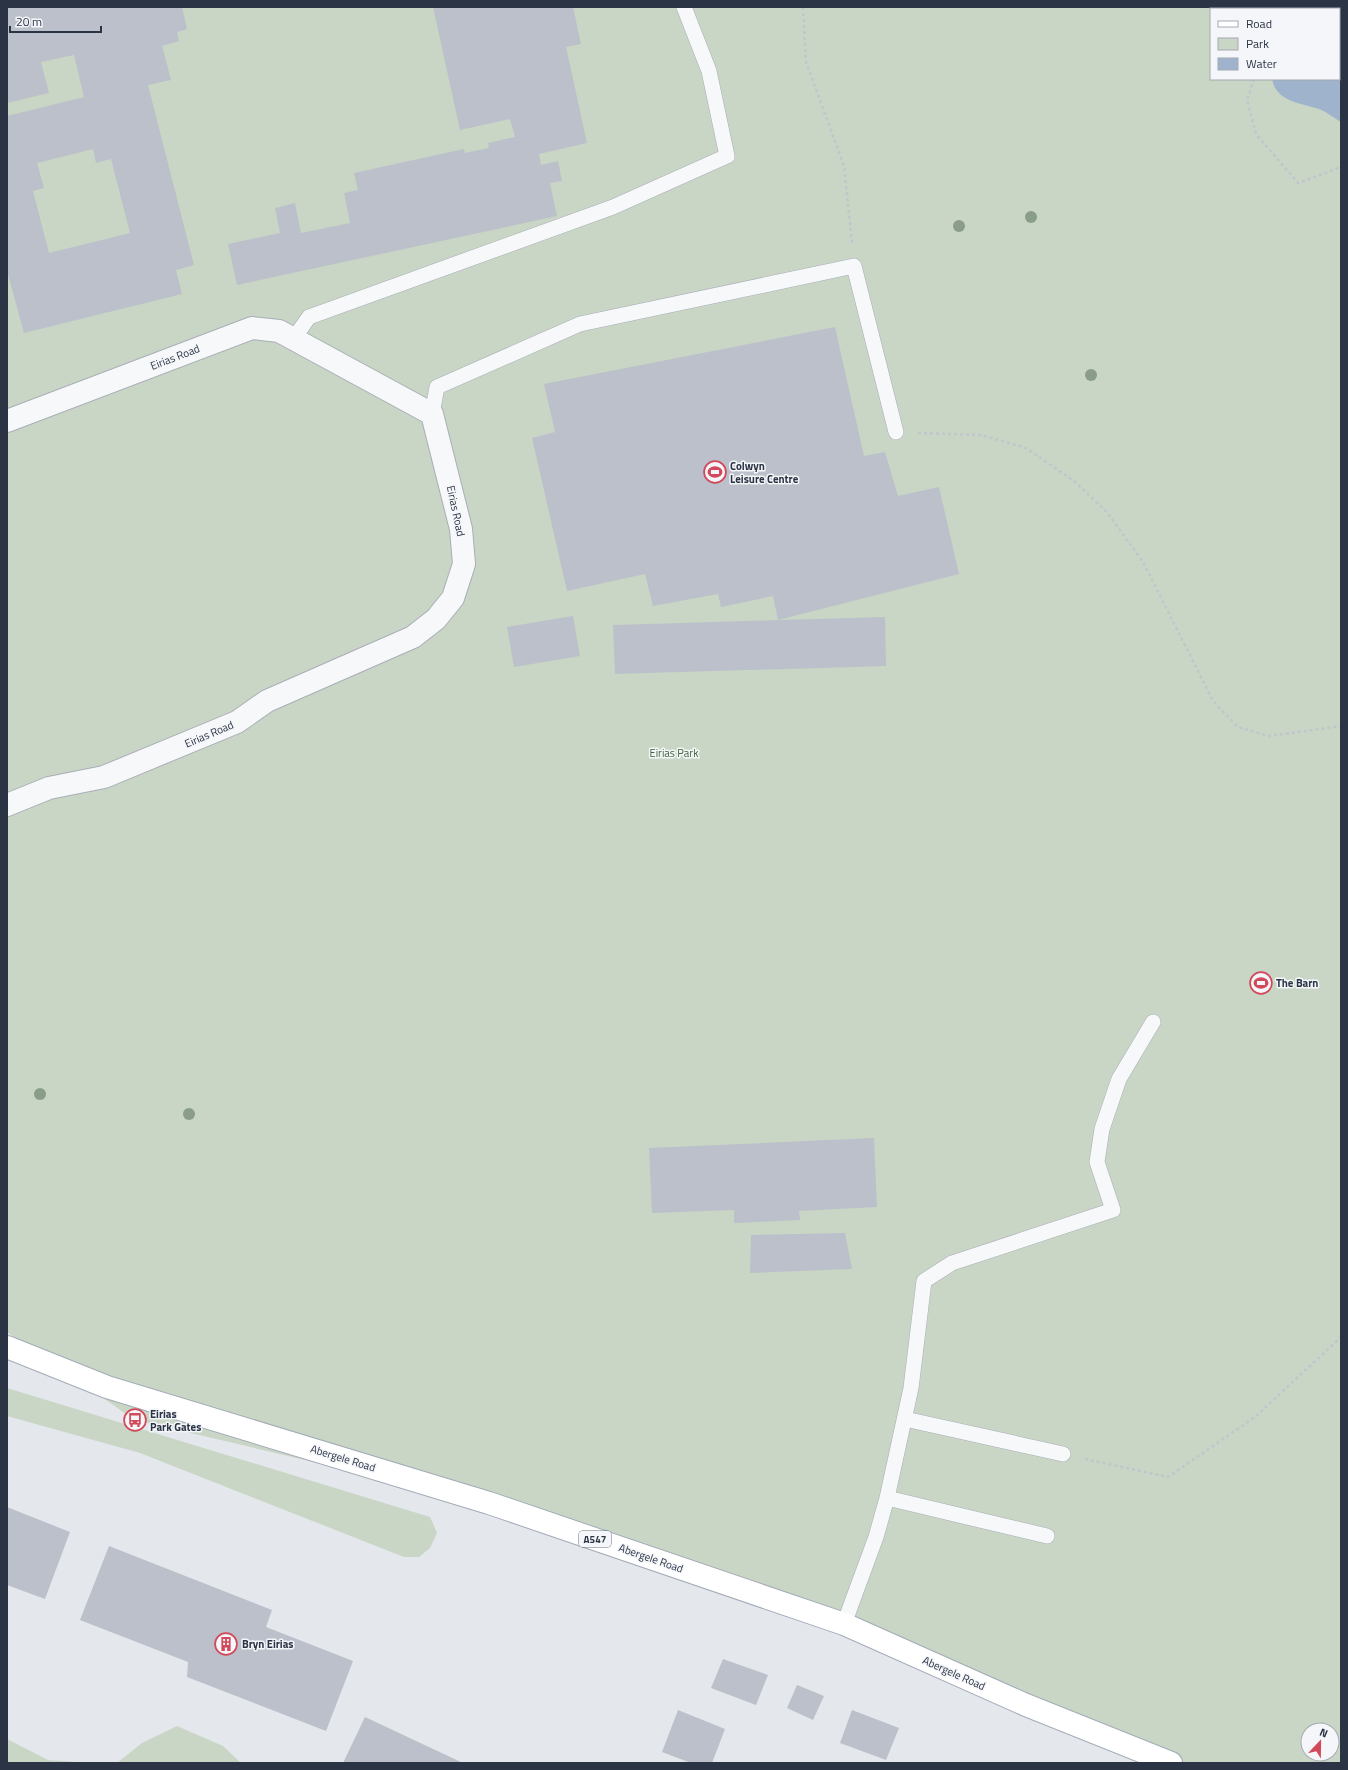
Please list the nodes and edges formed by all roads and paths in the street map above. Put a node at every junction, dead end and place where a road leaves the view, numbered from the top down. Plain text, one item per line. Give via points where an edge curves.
1 (684, 7) edge
2 (803, 7) edge
3 (1254, 80) edge
4 (1341, 167) edge
5 (854, 266) junction
6 (294, 338) junction
7 (432, 414) junction
8 (7, 421) edge
9 (896, 432) joint
10 (1341, 726) edge
11 (7, 805) edge
12 (1154, 1022) dead end
13 (1341, 1337) edge
14 (7, 1347) edge
15 (905, 1419) junction
16 (1064, 1454) joint
17 (887, 1498) junction
18 (1047, 1536) dead end
19 (844, 1624) junction
20 (1165, 1762) edge

1 - 6 lane via 709,71 727,156 613,207 309,317
2 - 5 path via 806,62 844,166
3 - 4 path via 1247,100 1256,134 1298,183
5 - 7 lane via 580,324 437,387
5 - 9 lane
6 - 7 street, Eirias Road
6 - 8 street, Eirias Road via 279,331 252,328
7 - 11 street, Eirias Road via 461,529 464,564 453,598 436,619 413,637 267,701 237,722 104,777 49,788
9 - 10 path via 981,435 1026,448 1074,481 1106,510 1143,562 1213,701 1238,727 1269,736
12 - 15 lane via 1119,1079 1102,1129 1097,1162 1112,1210 952,1263 924,1281
13 - 16 path via 1255,1417 1168,1477
14 - 19 main road, Abergele Road / A547 via 107,1387 489,1503
15 - 16 lane
15 - 17 lane
17 - 18 lane
17 - 19 lane via 876,1537
19 - 20 main road, Abergele Road / A547 via 1026,1706

